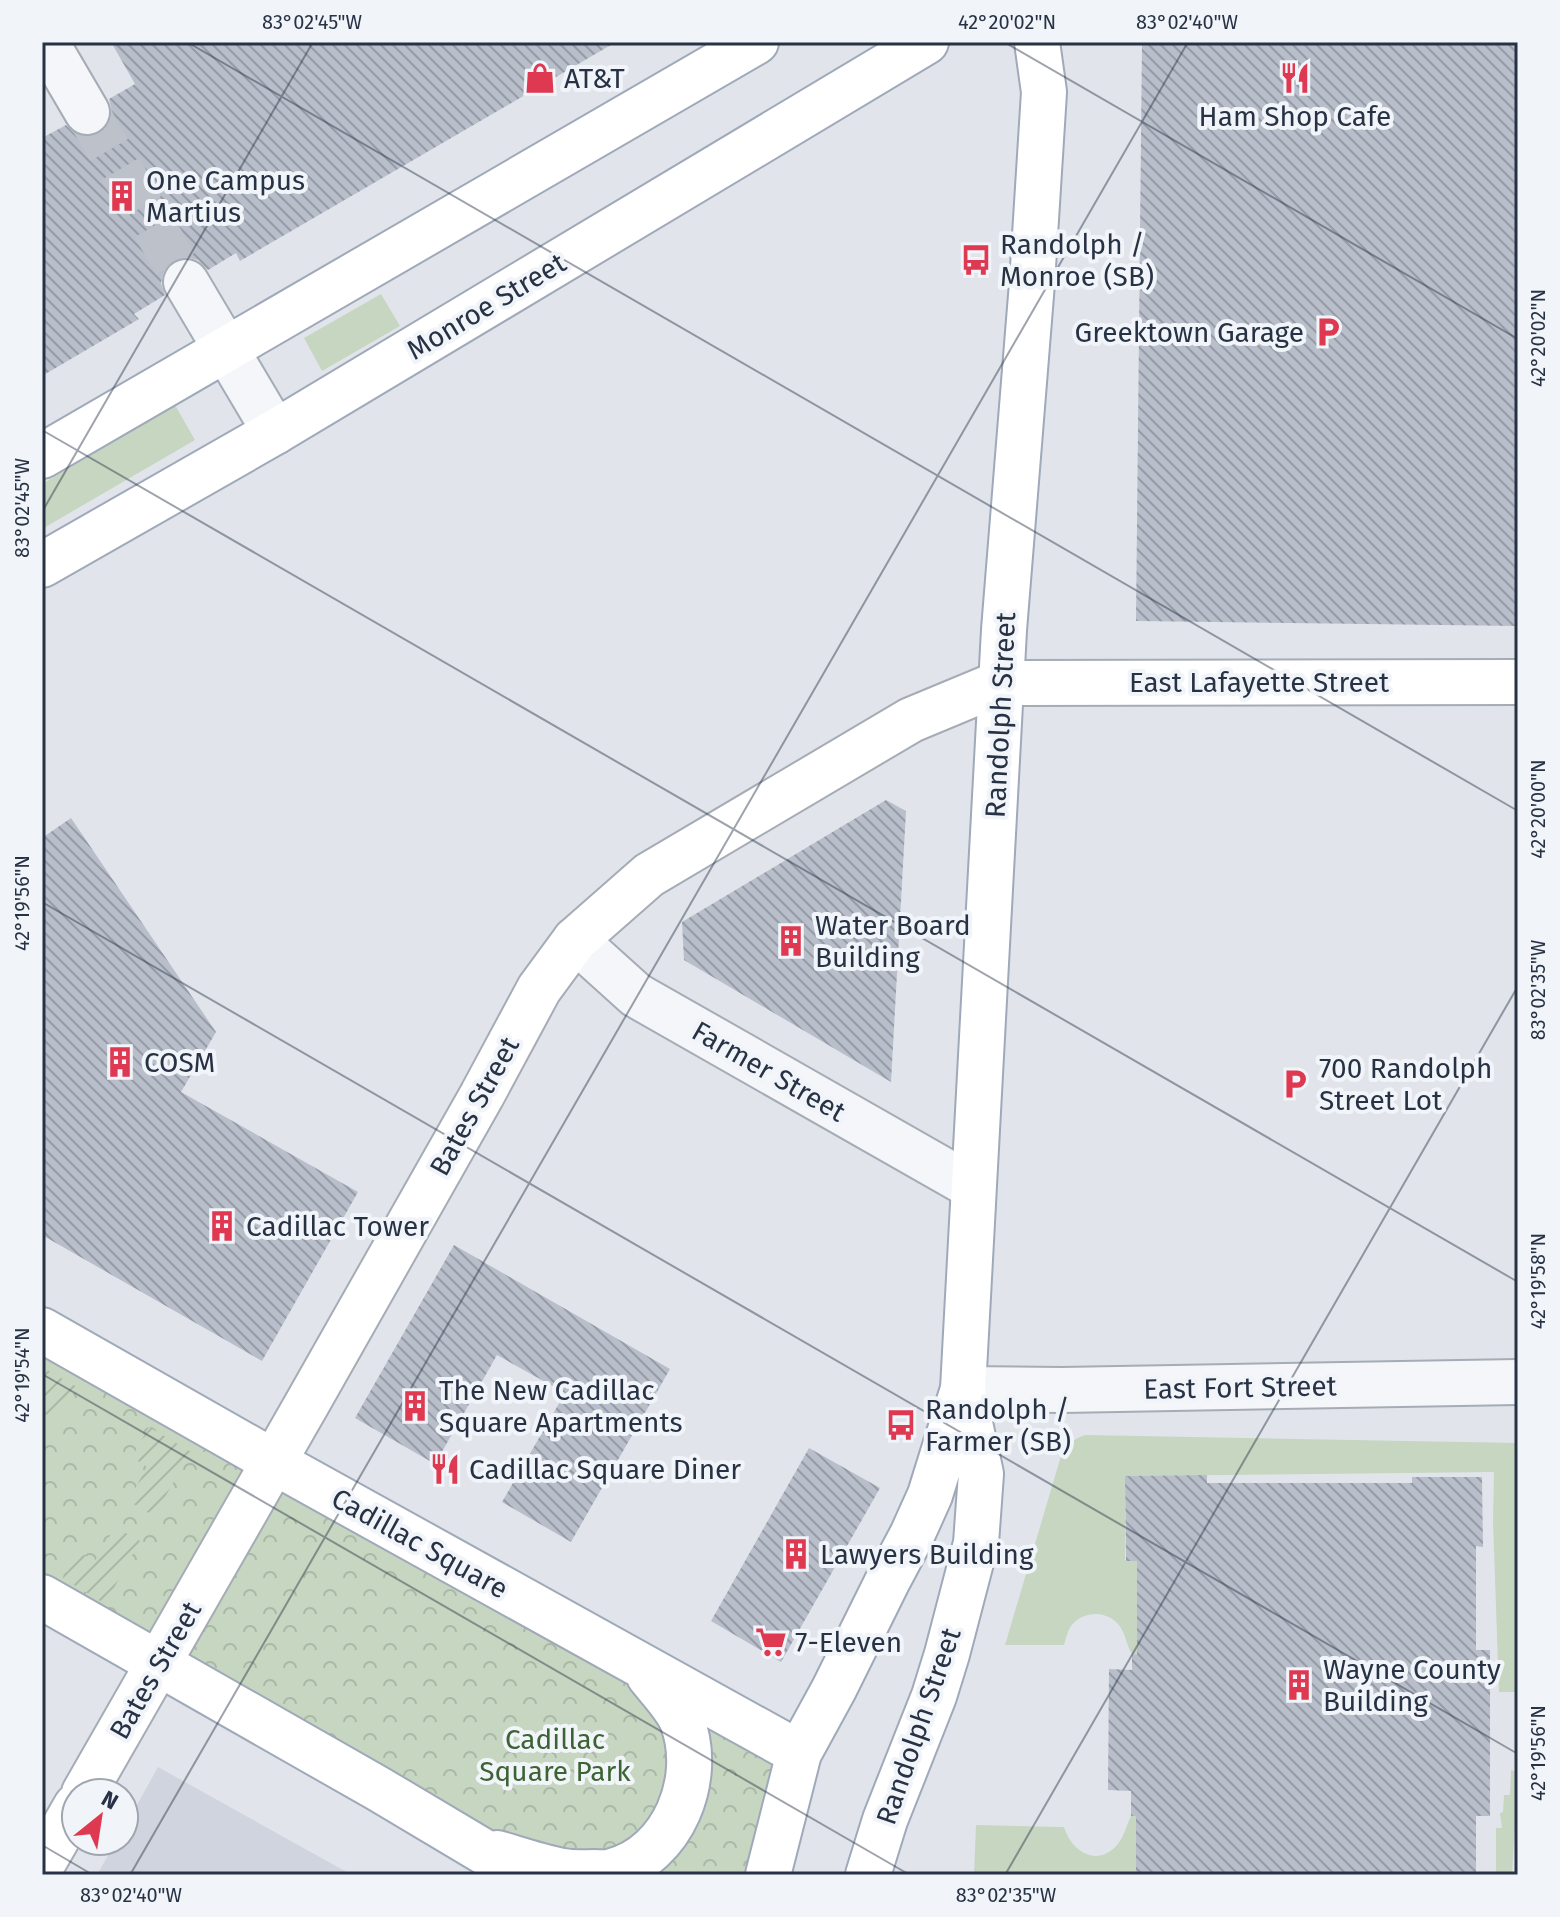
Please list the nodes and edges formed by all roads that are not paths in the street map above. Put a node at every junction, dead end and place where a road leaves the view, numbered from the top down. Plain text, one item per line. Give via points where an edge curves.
1 (46, 42) edge
2 (756, 42) edge
3 (926, 42) edge
4 (1037, 42) edge
5 (87, 112) tunnel mouth
6 (186, 282) tunnel mouth
7 (225, 348) junction
8 (275, 432) junction
9 (42, 456) edge
10 (42, 565) edge
11 (1518, 682) edge
12 (1000, 683) junction
13 (575, 940) junction
14 (973, 1187) junction
15 (42, 1330) edge
16 (1518, 1382) edge
17 (963, 1389) junction
18 (274, 1462) junction
19 (42, 1597) edge
20 (159, 1663) junction
21 (639, 1665) junction
22 (799, 1753) junction
23 (93, 1777) edge
24 (60, 1834) edge
25 (475, 1848) junction
26 (42, 1865) edge
27 (523, 1875) edge
28 (768, 1875) edge
29 (868, 1875) edge

1 - 5 street
2 - 7 main road
3 - 8 main road, Monroe Street
4 - 12 main road, Randolph Street via 1044,92
6 - 7 street
7 - 8 street
7 - 9 main road
8 - 10 main road, Monroe Street
11 - 12 main road, East Lafayette Street
12 - 13 main road, Bates Street via 911,720 649,875
12 - 14 main road, Randolph Street
13 - 14 street, Farmer Street via 636,995
13 - 18 main road, Bates Street via 539,989
14 - 17 main road, Randolph Street
15 - 18 main road, Cadillac Square
16 - 17 street, East Fort Street
17 - 22 main road, Randolph Street via 912,1535
17 - 29 main road, Randolph Street via 981,1474 976,1543 934,1696
18 - 20 main road, Bates Street
18 - 21 main road, Cadillac Square
19 - 20 main road
20 - 23 main road, Bates Street
20 - 25 main road
21 - 22 main road, Cadillac Square
21 - 25 main road via 681,1719 689,1748 686,1788 659,1845 639,1861 610,1872 565,1872
22 - 28 main road, Randolph Street
24 - 26 main road
25 - 27 main road

